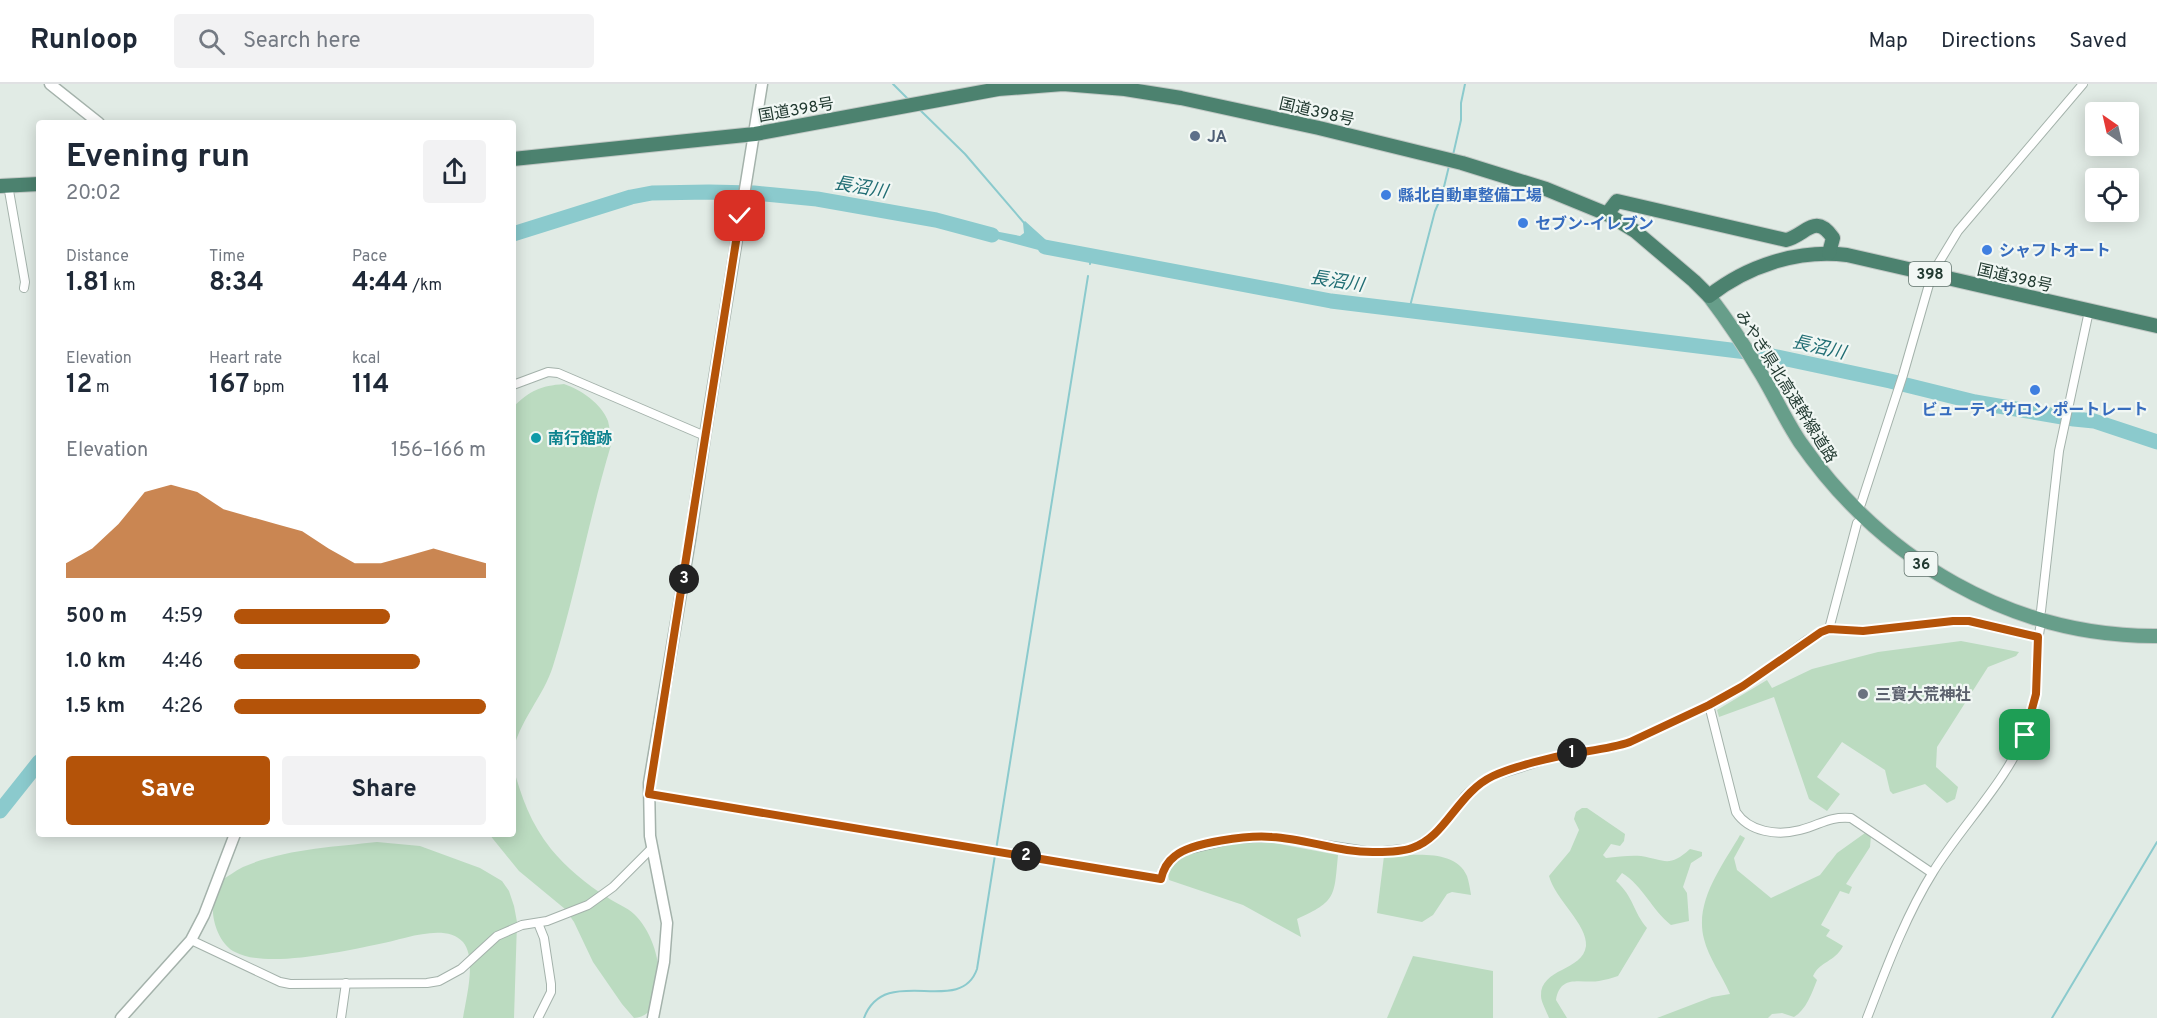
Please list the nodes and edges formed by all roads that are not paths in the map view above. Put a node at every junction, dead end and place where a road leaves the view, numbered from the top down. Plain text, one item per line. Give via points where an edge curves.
1 (50, 84) edge
2 (762, 84) edge
3 (2083, 84) edge
4 (998, 87) edge
5 (95, 120) edge
6 (755, 134) junction
7 (516, 159) edge
8 (36, 184) edge
9 (4, 186) edge
10 (1607, 214) junction
11 (1829, 253) junction
12 (1932, 274) junction
13 (24, 288) dead end
14 (1709, 296) junction
15 (2089, 311) junction
16 (2157, 326) edge
17 (516, 384) edge
18 (705, 436) junction
19 (1861, 504) dead end
20 (1857, 523) dead end
21 (2041, 611) dead end
22 (2040, 628) dead end
23 (1829, 629) junction
24 (2157, 636) edge
25 (2038, 637) junction
26 (1709, 705) junction
27 (649, 794) junction
28 (234, 837) edge
29 (652, 848) junction
30 (1932, 873) junction
31 (538, 923) junction
32 (191, 940) junction
33 (346, 983) junction
34 (121, 1018) edge
35 (341, 1018) edge
36 (538, 1018) edge
37 (653, 1018) edge
38 (1867, 1018) edge

1 - 5 street
2 - 6 street
3 - 12 street via 1958,231
4 - 6 highway, 国道398号
4 - 10 highway, 国道398号 via 1063,84 1152,92 1462,163 1545,189
6 - 7 highway, 国道398号
6 - 18 street
8 - 9 highway
9 - 13 street
10 - 11 highway via 1617,201 1786,240 1810,226 1818,226 1833,238
10 - 14 highway, 国道398号 via 1635,231
11 - 12 highway, 国道398号 / 398
11 - 14 highway, 国道398号 / 398 via 1790,258 1754,269
12 - 15 highway, 国道398号 / 398
12 - 19 street
14 - 24 main road, みやぎ県北高速幹線道路 / 36 via 1762,375 1799,440 1828,479 1875,528 1931,571 1990,602 2067,627
15 - 16 highway, 国道398号 / 398
15 - 21 street via 2056,473
17 - 18 street via 548,372 558,373
18 - 27 street
20 - 23 street
22 - 25 street
23 - 25 street via 1863,631 1961,621
23 - 26 street
25 - 30 street via 2036,694 2022,742
26 - 27 street via 1619,746 1551,758 1494,776 1476,786 1442,827 1413,848 1373,852 1274,837 1245,837 1183,851 1169,862 1161,879
26 - 30 street via 1736,812 1742,822 1752,828 1789,833 1837,817 1851,818
27 - 29 street
28 - 32 street
29 - 31 street via 600,898 579,910
29 - 37 street via 667,923
30 - 38 street
31 - 33 street via 497,936 460,969 439,981
31 - 36 street via 551,984
32 - 33 street via 280,982
32 - 34 street
33 - 35 street

